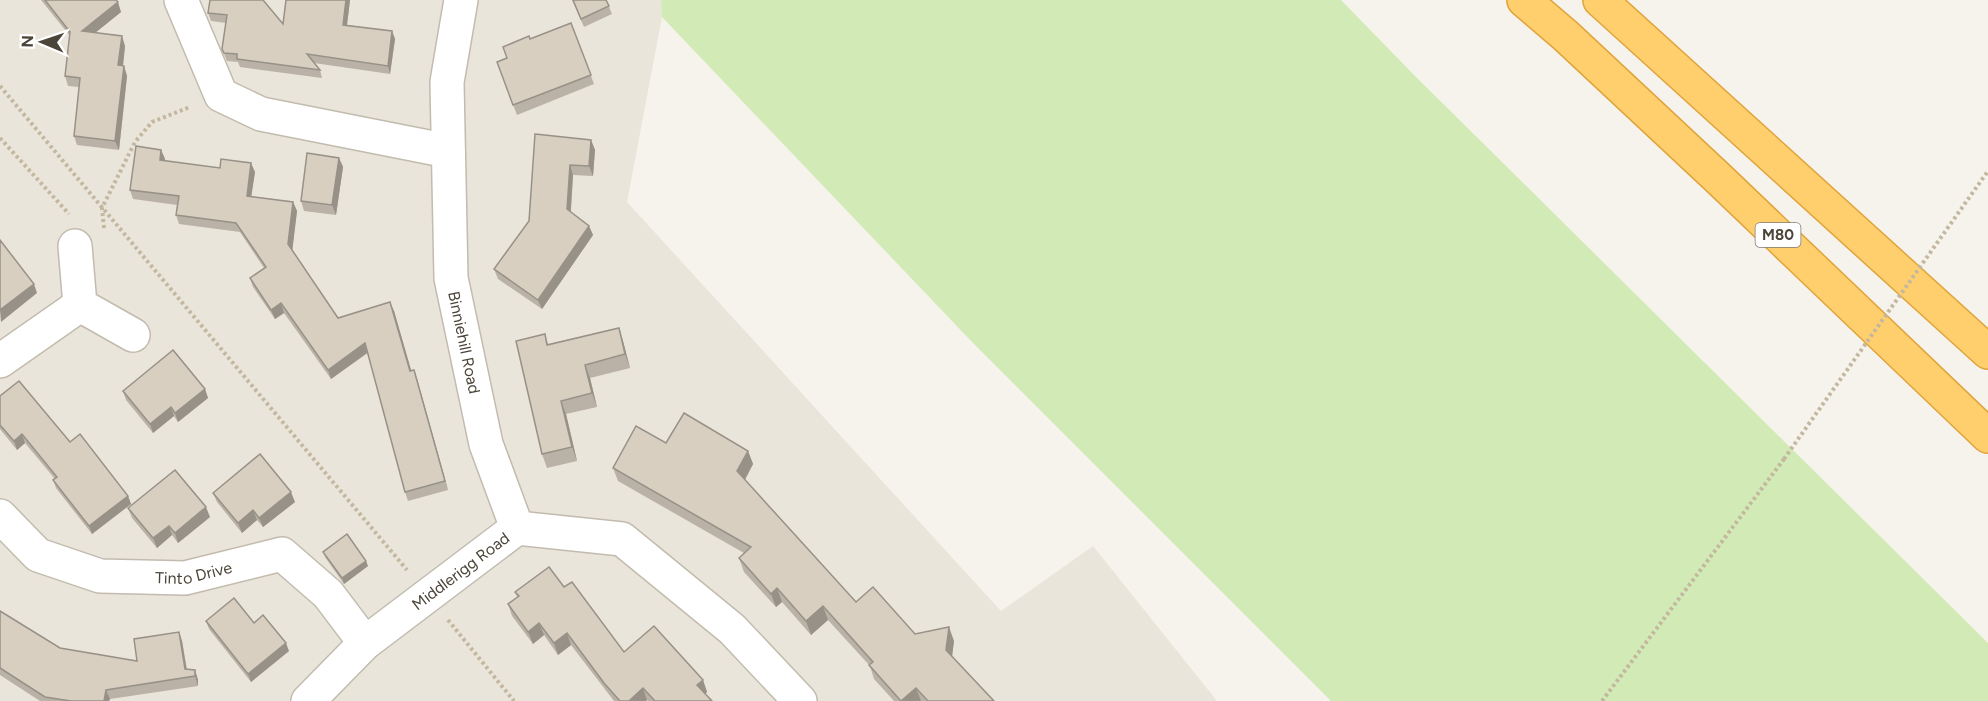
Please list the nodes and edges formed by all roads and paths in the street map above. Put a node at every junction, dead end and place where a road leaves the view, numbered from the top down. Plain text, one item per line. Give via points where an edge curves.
1 (181, 0) edge
2 (461, 0) edge
3 (1524, 0) edge
4 (1600, 0) edge
5 (0, 86) edge
6 (221, 95) junction
7 (0, 138) edge
8 (448, 151) junction
9 (1988, 171) edge
10 (1718, 178) junction
11 (102, 208) junction
12 (105, 230) dead end
13 (75, 246) joint
14 (80, 305) junction
15 (133, 334) dead end
16 (1988, 350) edge
17 (0, 361) edge
18 (1988, 436) edge
19 (1988, 456) edge
20 (0, 516) edge
21 (517, 528) junction
22 (428, 596) junction
23 (365, 644) junction
24 (308, 701) edge
25 (514, 701) edge
26 (801, 701) edge
27 (1602, 701) edge

1 - 6 street
2 - 8 street, Binniehill Road via 447,82
3 - 10 highway, M80
4 - 16 highway
5 - 11 path
6 - 8 street via 261,114
6 - 11 path via 152,122 135,142
7 - 13 path via 75,221
8 - 21 street, Binniehill Road via 451,278 486,444
9 - 27 path, bridge via 1784,459
10 - 18 highway, M80
10 - 19 highway
11 - 12 path
11 - 22 path
13 - 14 street
14 - 15 street
14 - 17 street
20 - 23 street, Tinto Drive via 38,555 100,576 185,578 282,554 328,594
21 - 22 street, Middlerigg Road
21 - 26 street, Middlerigg Road via 622,539 732,629
22 - 23 street, Middlerigg Road
22 - 25 path
23 - 24 street, Middlerigg Road

